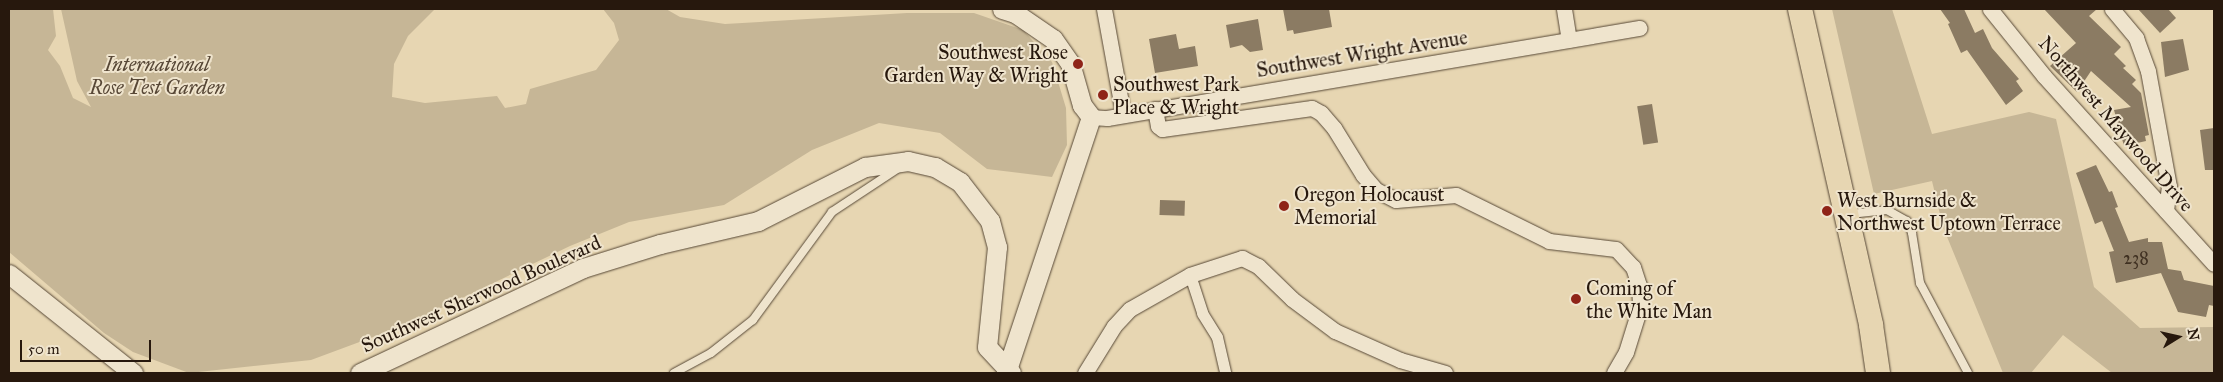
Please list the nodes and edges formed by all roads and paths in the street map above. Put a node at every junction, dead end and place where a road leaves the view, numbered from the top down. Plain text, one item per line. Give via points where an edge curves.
1 (1002, 9) edge
2 (1104, 9) edge
3 (1564, 9) edge
4 (1800, 9) edge
5 (1990, 9) edge
6 (2112, 9) edge
7 (1639, 28) dead end
8 (1570, 40) junction
9 (1155, 109) junction
10 (1123, 114) junction
11 (1091, 117) junction
12 (908, 160) junction
13 (2166, 211) junction
14 (1845, 215) junction
15 (2214, 264) edge
16 (9, 274) edge
17 (1190, 275) junction
18 (1008, 372) edge
19 (133, 373) edge
20 (360, 373) edge
21 (674, 373) edge
22 (1085, 373) edge
23 (1225, 373) edge
24 (1445, 373) edge
25 (1614, 373) edge
26 (1878, 373) edge
27 (1968, 373) edge

1 - 11 street via 1015,13 1053,39 1070,63 1082,105
2 - 10 street
3 - 8 street
4 - 14 main road
5 - 13 street, Northwest Maywood Drive via 2044,76
6 - 13 street via 2136,38 2148,71 2169,186
7 - 8 street, Southwest Wright Avenue
8 - 9 street, Southwest Wright Avenue
9 - 10 street, Southwest Wright Avenue
9 - 25 street via 1158,126 1162,129 1312,108 1322,113 1334,128 1376,190 1396,200 1456,195 1549,241 1616,249 1633,267 1639,285 1640,307 1626,352
10 - 11 street, Southwest Wright Avenue via 1098,119
11 - 18 street
12 - 18 street, Southwest Sherwood Boulevard via 935,167 960,182 990,221 996,247 987,347
12 - 20 street, Southwest Sherwood Boulevard via 865,167 758,222 660,244 583,268
12 - 21 lane via 894,174 832,212 753,320 711,354
13 - 15 street, Northwest Maywood Drive
14 - 26 main road via 1871,325
14 - 27 lane via 1887,210 1907,221 1912,232 1920,283
16 - 19 street
17 - 22 street via 1130,309 1114,326
17 - 23 street via 1202,313 1217,337
17 - 24 street via 1232,260 1251,260 1292,299 1335,331 1400,360

